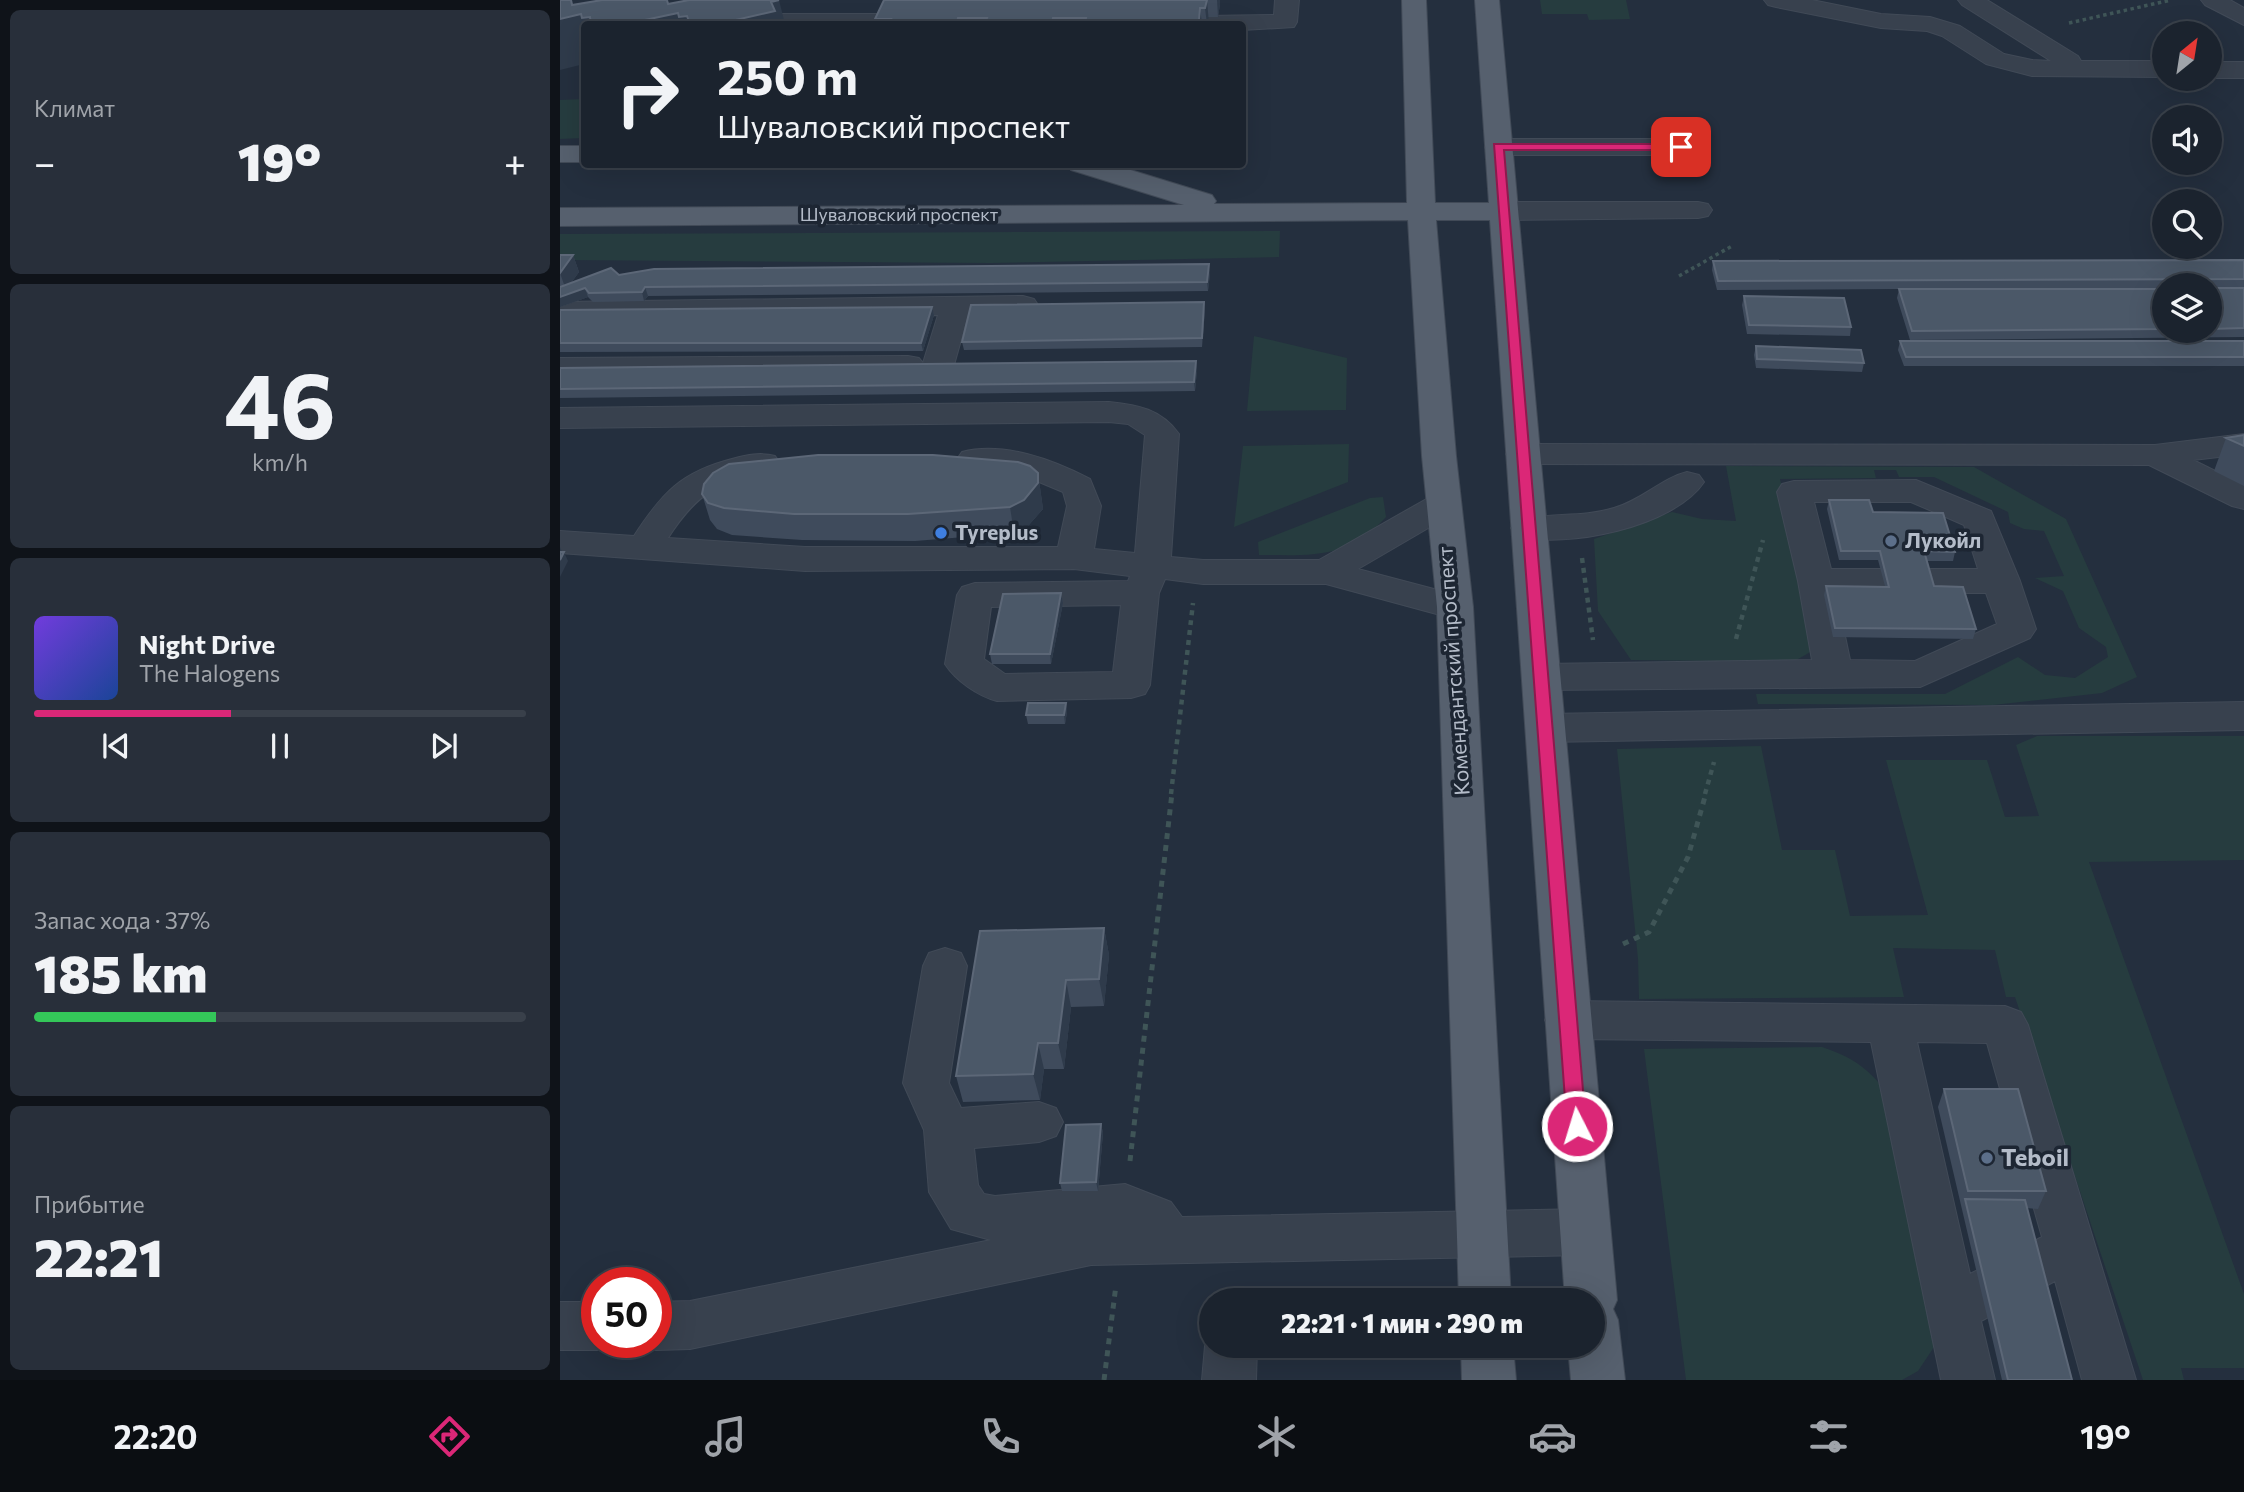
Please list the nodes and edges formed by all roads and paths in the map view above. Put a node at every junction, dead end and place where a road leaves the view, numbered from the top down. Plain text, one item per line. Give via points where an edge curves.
1 (1287, 0) edge
2 (1415, 0) edge
3 (1487, 0) edge
4 (1776, 0) edge
5 (1885, 0) edge
6 (1970, 0) edge
7 (2213, 0) edge
8 (821, 15) edge
9 (1853, 16) junction
10 (2244, 18) edge
11 (717, 21) edge
12 (959, 21) edge
13 (1246, 22) edge
14 (2069, 61) dead end
15 (2152, 69) edge
16 (2222, 69) edge
17 (2244, 70) edge
18 (1498, 146) junction
19 (1681, 147) dead end
20 (560, 154) edge
21 (581, 154) edge
22 (1094, 168) edge
23 (1698, 210) dead end
24 (1423, 211) junction
25 (1504, 211) junction
26 (1238, 212) junction
27 (560, 217) edge
28 (1732, 246) dead end
29 (1679, 276) dead end
30 (1049, 305) edge
31 (956, 306) junction
32 (560, 311) edge
33 (560, 367) edge
34 (560, 418) edge
35 (2244, 444) edge
36 (1523, 454) junction
37 (2155, 455) junction
38 (943, 460) edge
39 (790, 463) edge
40 (1687, 482) dead end
41 (2244, 498) edge
42 (1442, 505) junction
43 (1578, 527) junction
44 (1760, 527) dead end
45 (1529, 528) junction
46 (560, 542) edge
47 (644, 547) junction
48 (1074, 558) junction
49 (1203, 572) junction
50 (1326, 572) junction
51 (1147, 580) junction
52 (1816, 581) junction
53 (1884, 581) edge
54 (1927, 581) edge
55 (2002, 581) junction
56 (1455, 607) junction
57 (1833, 673) junction
58 (1715, 675) junction
59 (1597, 676) junction
60 (1542, 677) junction
61 (2244, 716) edge
62 (1722, 724) junction
63 (1546, 727) junction
64 (1623, 944) dead end
65 (945, 966) dead end
66 (1568, 1020) junction
67 (1890, 1023) junction
68 (1039, 1122) dead end
69 (948, 1130) junction
70 (1112, 1230) junction
71 (1481, 1232) junction
72 (1585, 1232) junction
73 (2069, 1248) junction
74 (1484, 1288) edge
75 (1590, 1288) edge
76 (1953, 1309) junction
77 (672, 1325) edge
78 (560, 1326) edge
79 (581, 1326) edge
80 (1230, 1358) edge
81 (1488, 1358) edge
82 (1596, 1358) edge
83 (1104, 1380) edge
84 (1229, 1380) edge
85 (1489, 1380) edge
86 (1598, 1380) edge
87 (1968, 1380) edge
88 (2109, 1380) edge

1 - 13 lane via 1285,22
2 - 24 main road, Комендантский проспект
3 - 18 main road
4 - 9 lane
5 - 9 lane
6 - 14 lane
7 - 10 lane
8 - 11 lane
8 - 12 lane
9 - 15 lane via 1930,24 2011,65
16 - 17 lane
18 - 19 lane
18 - 25 main road
20 - 21 main road
22 - 26 main road, Шуваловский проспект
23 - 25 lane, Шуваловский проспект
24 - 25 main road, Шуваловский проспект
24 - 26 main road, Шуваловский проспект
24 - 42 main road, Комендантский проспект
25 - 36 main road
26 - 27 main road, Шуваловский проспект
28 - 29 path
30 - 31 lane
31 - 32 lane
31 - 33 lane via 952,365
34 - 51 lane via 1135,414 1154,423 1162,434
35 - 37 lane
36 - 37 lane
36 - 45 main road
37 - 41 lane
38 - 48 lane via 1021,464 1051,471 1079,486 1084,506
39 - 47 lane via 723,470 692,484 670,506
40 - 43 lane via 1656,505
42 - 50 lane
42 - 56 main road, Комендантский проспект
43 - 45 lane
43 - 59 path
44 - 58 path via 1763,539 1730,660
45 - 60 main road
46 - 47 lane
47 - 48 lane via 805,559
48 - 51 lane
49 - 50 lane
49 - 51 lane
49 - 70 path via 1192,605
50 - 56 lane
51 - 51 lane via 975,595 964,664 998,688 1131,685
52 - 53 lane
52 - 55 lane via 1794,492 1916,491 1979,519
52 - 57 lane
54 - 55 lane
55 - 57 lane via 2017,629 1920,674
56 - 71 main road, Комендантский проспект
57 - 58 lane
58 - 59 lane
58 - 62 lane
59 - 60 lane
60 - 63 main road
61 - 62 lane
62 - 63 lane
62 - 64 path via 1688,858 1649,933
63 - 66 main road
65 - 69 lane via 926,1083
66 - 67 lane
66 - 72 main road
67 - 73 lane via 2005,1025
67 - 76 lane
68 - 69 lane
69 - 70 lane via 954,1192 969,1213
70 - 71 lane via 1170,1241
70 - 77 lane via 690,1325
70 - 83 path
71 - 72 lane
71 - 74 main road, Комендантский проспект
72 - 75 main road
73 - 76 lane
73 - 88 lane
76 - 87 lane
78 - 79 lane
80 - 84 lane
81 - 85 main road
82 - 86 main road

